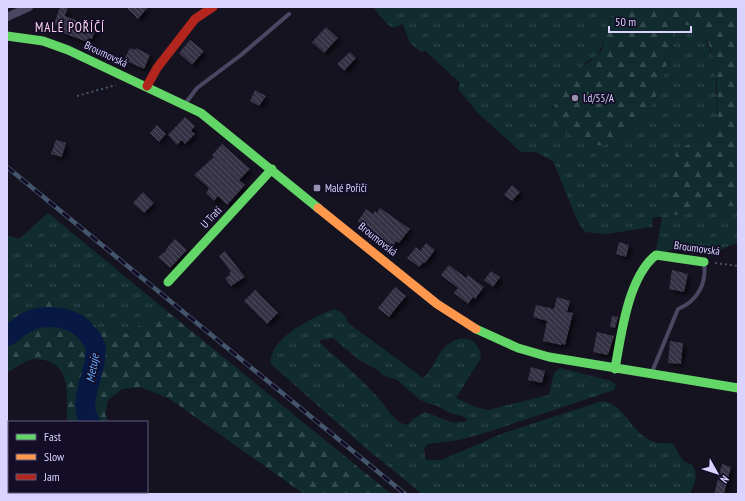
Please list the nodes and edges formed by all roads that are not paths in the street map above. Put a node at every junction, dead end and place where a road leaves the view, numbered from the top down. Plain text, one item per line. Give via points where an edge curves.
1 (29, 7) edge
2 (213, 7) edge
3 (289, 14) dead end
4 (7, 17) edge
5 (7, 36) edge
6 (147, 86) junction
7 (185, 104) junction
8 (272, 169) junction
9 (704, 262) joint
10 (168, 282) dead end
11 (614, 369) junction
12 (652, 373) junction
13 (738, 388) edge

1 - 4 street
2 - 6 main road via 195,18 157,68
3 - 7 lane via 197,88
5 - 6 main road, Broumovská via 43,41
6 - 7 main road, Broumovská
7 - 8 main road, Broumovská via 220,126
8 - 10 main road, U Trati
8 - 11 main road, Broumovská via 438,304 474,328 503,342 537,353
9 - 11 main road, Broumovská via 656,255 651,257 626,311
9 - 12 lane via 705,281 697,296 688,305 678,309
11 - 12 main road, Broumovská
12 - 13 main road, Broumovská via 712,381

